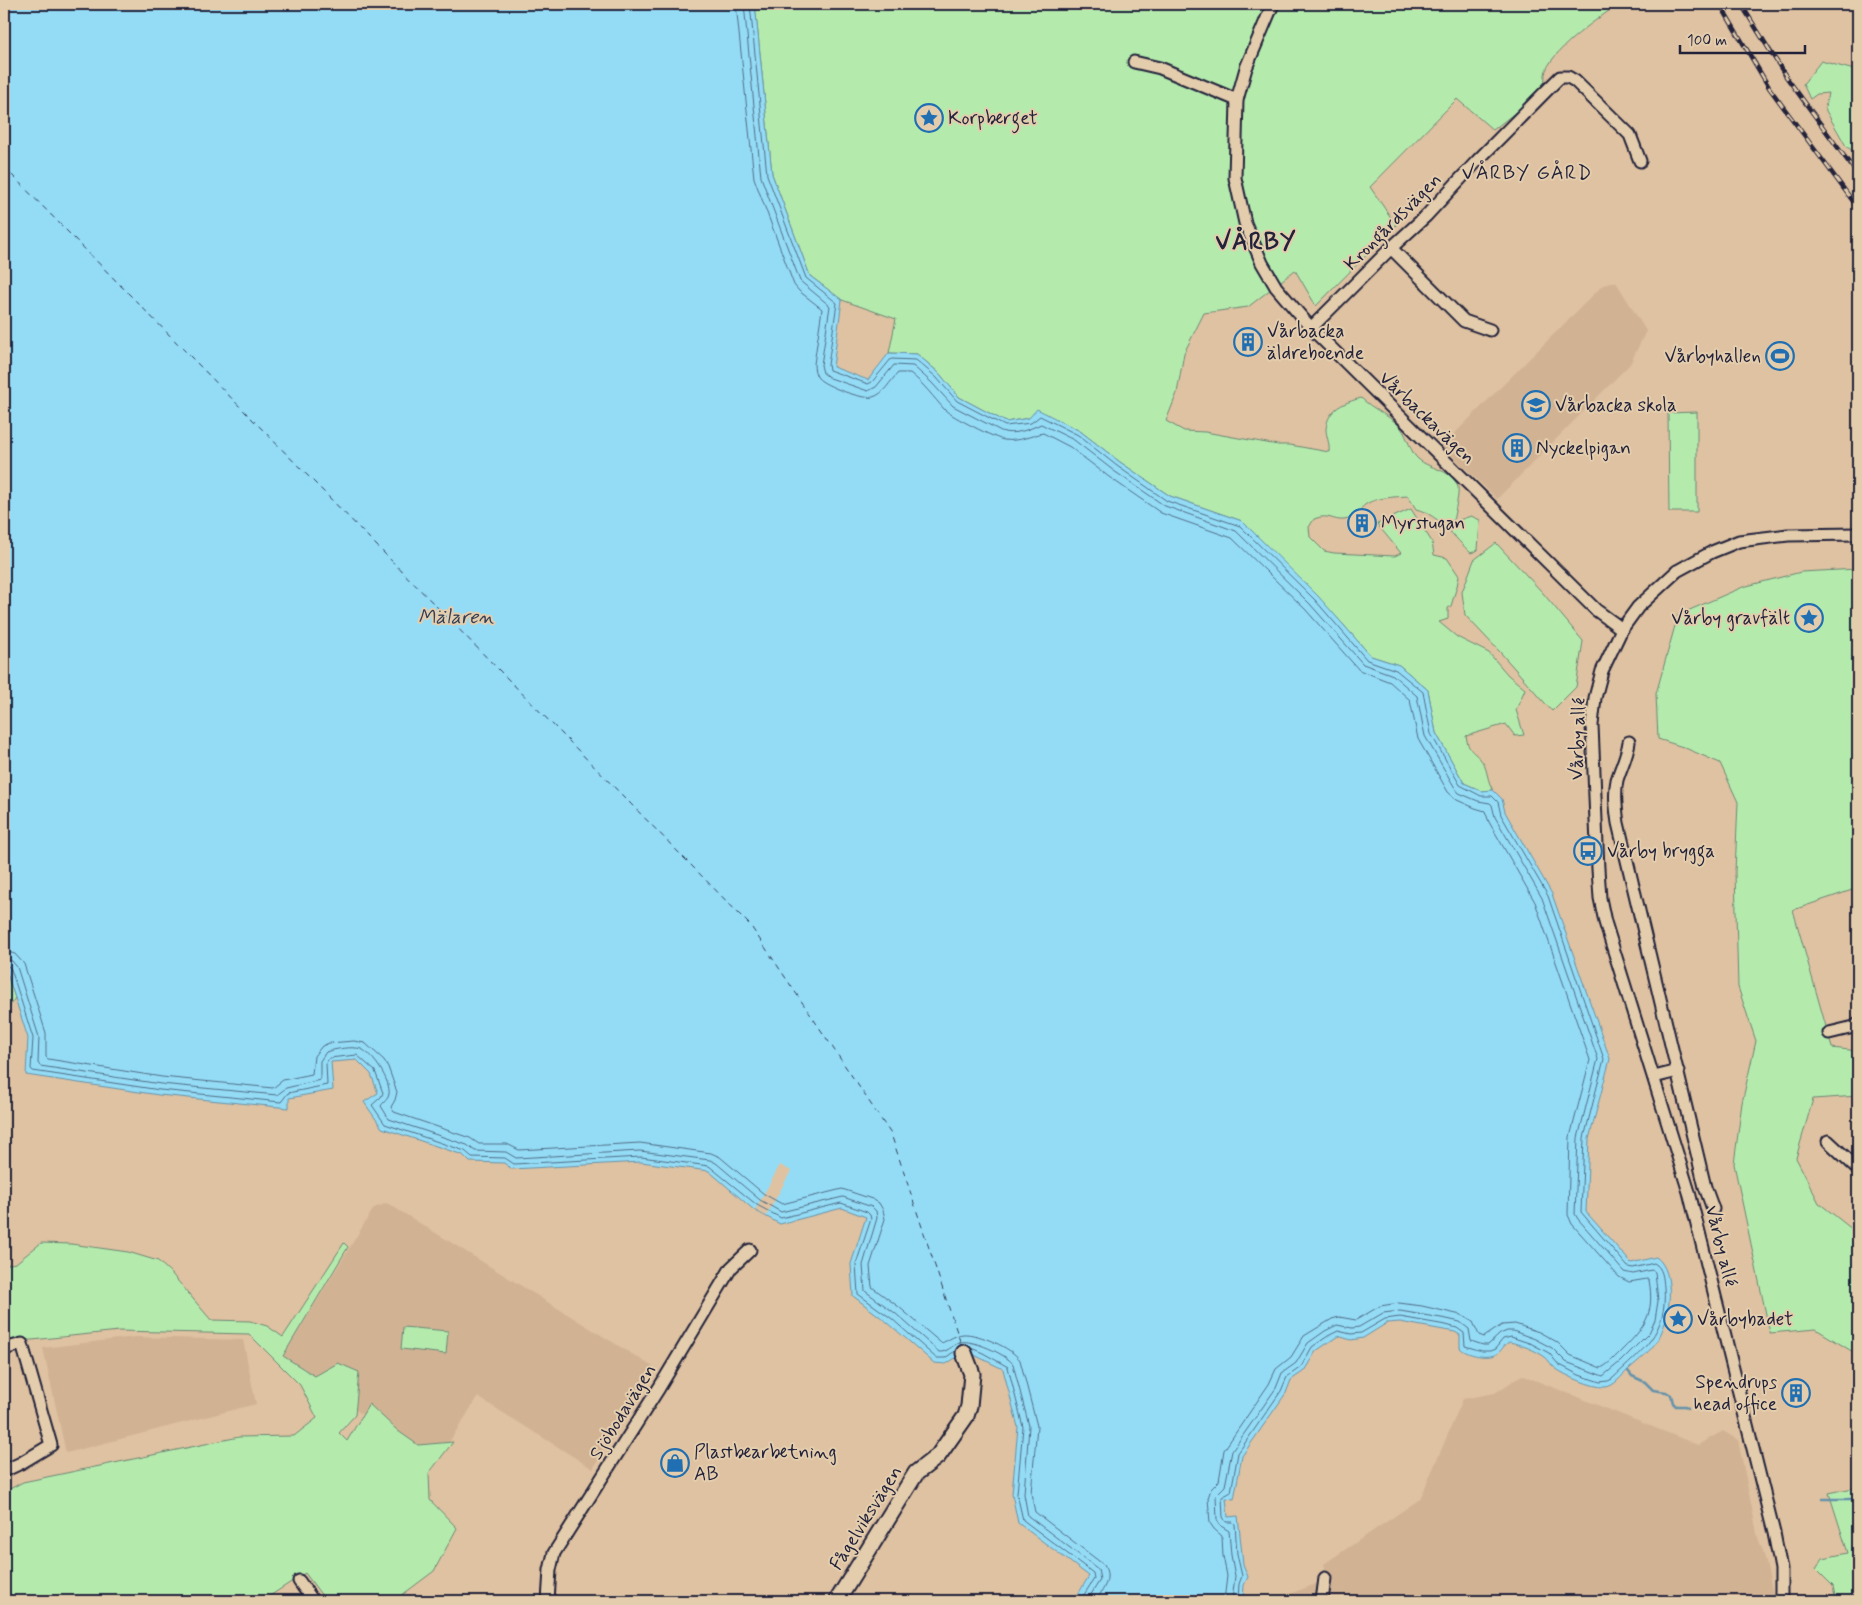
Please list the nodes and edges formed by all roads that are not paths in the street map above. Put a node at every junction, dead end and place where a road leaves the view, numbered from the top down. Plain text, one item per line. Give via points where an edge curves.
1 (1273, 4) edge
2 (1134, 62) dead end
3 (1237, 100) junction
4 (1640, 161) dead end
5 (1391, 248) junction
6 (1311, 328) junction
7 (1490, 330) dead end
8 (1858, 534) edge
9 (1622, 629) junction
10 (1629, 742) dead end
11 (1618, 824) junction
12 (1595, 825) junction
13 (1858, 1024) edge
14 (1829, 1032) dead end
15 (1678, 1071) junction
16 (1654, 1078) junction
17 (1828, 1142) dead end
18 (1858, 1169) edge
19 (1713, 1209) dead end
20 (750, 1250) dead end
21 (4, 1349) edge
22 (964, 1353) dead end
23 (4, 1471) edge
24 (1325, 1578) dead end
25 (299, 1581) dead end
26 (313, 1601) edge
27 (548, 1601) edge
28 (837, 1601) edge
29 (1322, 1601) edge
30 (1781, 1601) edge

1 - 3 street, Vårbackavägen via 1246,68
2 - 3 street via 1160,68
3 - 6 street, Vårbackavägen via 1235,178 1245,223 1276,287
4 - 5 street, Krongårdsvägen via 1630,135 1575,81 1568,76 1560,77
5 - 6 street, Krongårdsvägen
5 - 7 street via 1464,321
6 - 9 street, Vårbackavägen via 1596,610
8 - 9 street, Vårby allé via 1788,535 1739,541 1721,548 1677,571 1638,607
9 - 12 street, Vårby allé via 1605,665 1595,698 1592,725
10 - 11 street, Vårby allé via 1617,781 1615,803
11 - 12 street
11 - 15 street, Vårby allé
12 - 16 street, Vårby allé via 1600,898 1605,922
13 - 14 street
15 - 16 street
15 - 19 street, Vårby allé
16 - 30 street, Vårby allé via 1689,1192 1768,1504 1781,1569
17 - 18 street
20 - 27 street, Sjöbodavägen via 731,1268 554,1553
21 - 23 street via 22,1344 52,1445
22 - 28 main road, Fågelviksvägen via 972,1374 966,1416 938,1456 916,1474
24 - 29 street
25 - 26 street

